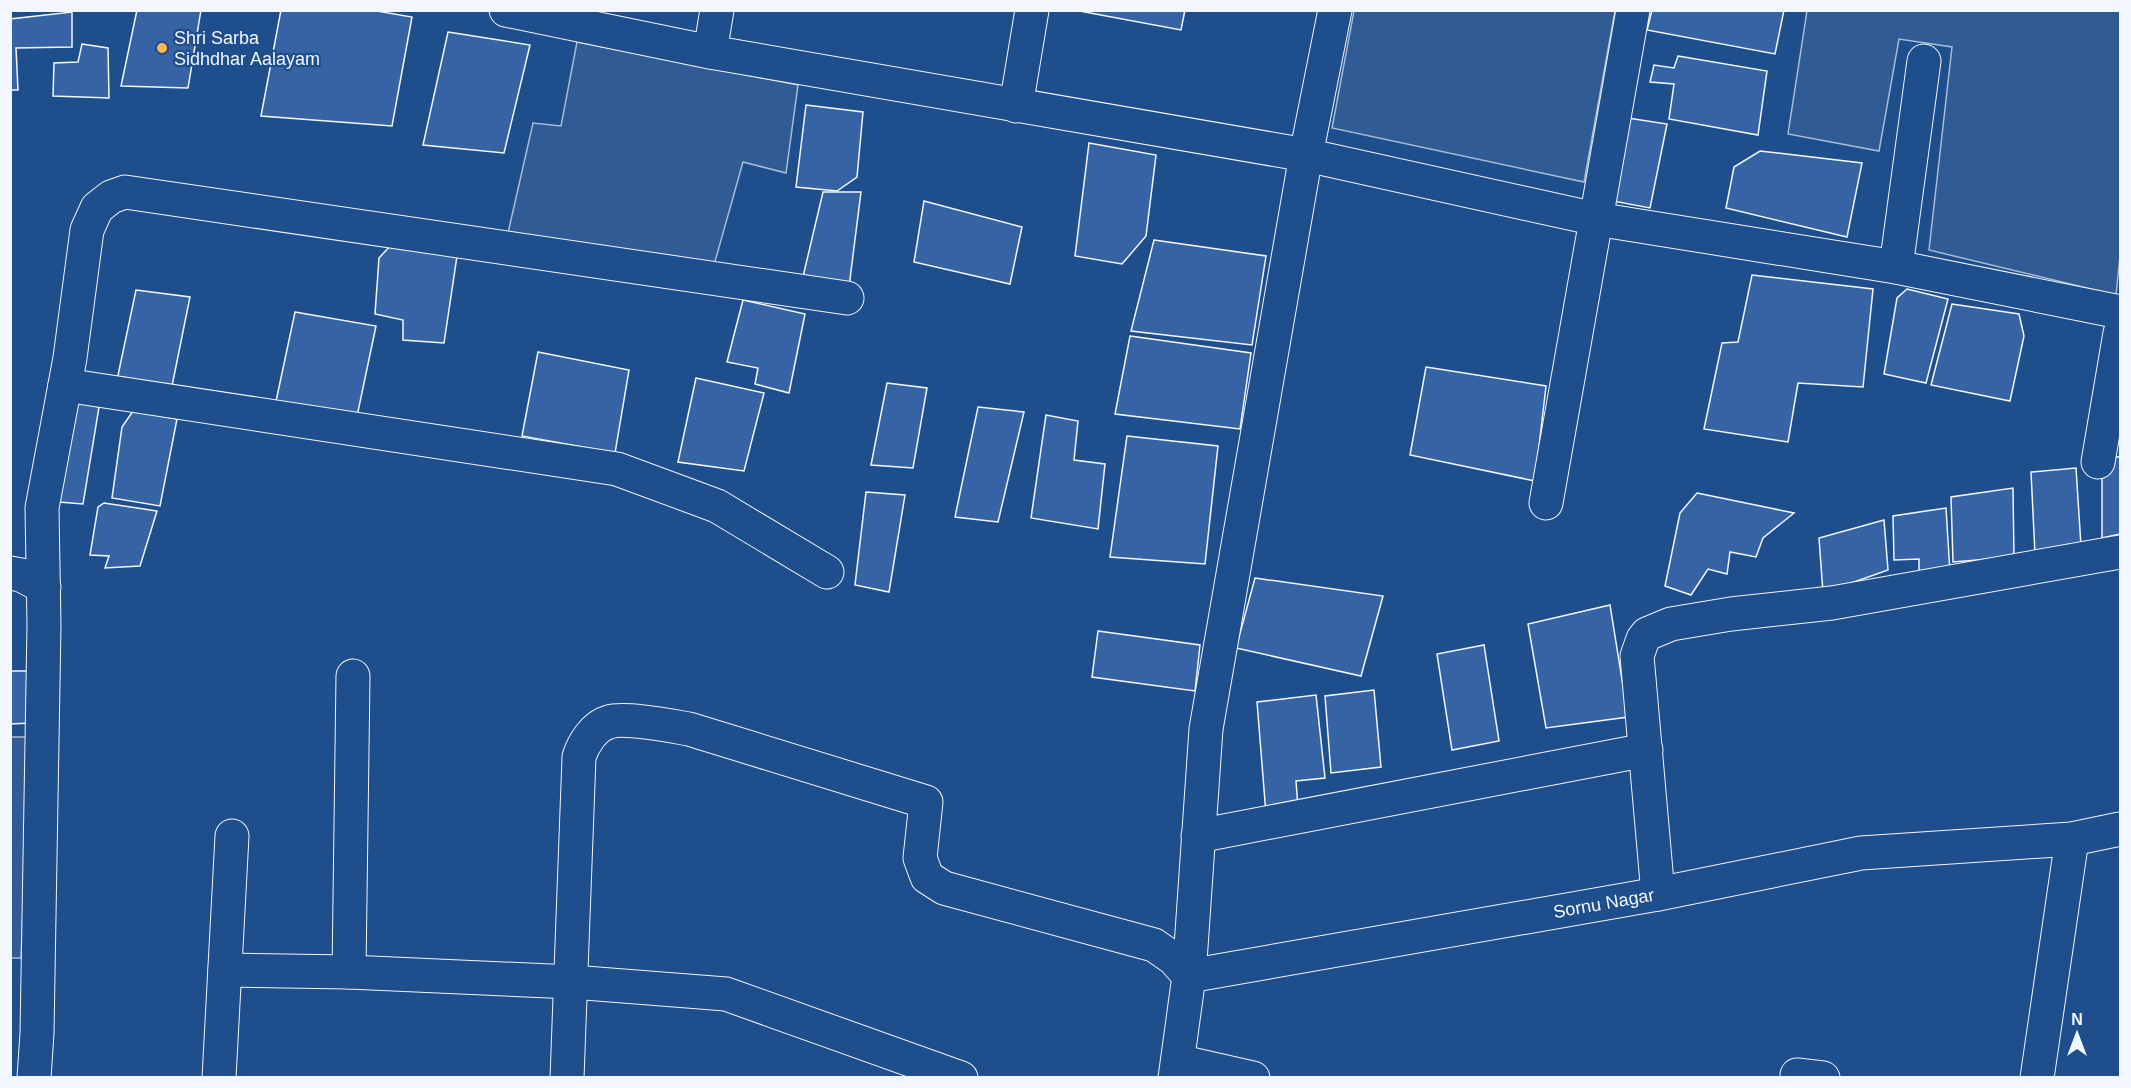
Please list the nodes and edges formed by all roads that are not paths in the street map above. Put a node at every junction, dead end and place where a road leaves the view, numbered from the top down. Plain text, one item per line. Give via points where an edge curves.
1 (506, 10) edge
2 (717, 10) edge
3 (1032, 10) edge
4 (1335, 10) edge
5 (1633, 10) edge
6 (710, 52) junction
7 (1924, 61) dead end
8 (1016, 106) junction
9 (1306, 155) junction
10 (1596, 219) junction
11 (1896, 267) junction
12 (848, 298) dead end
13 (2121, 312) edge
14 (2121, 333) edge
15 (65, 385) junction
16 (2098, 462) dead end
17 (1546, 503) dead end
18 (2121, 552) edge
19 (827, 572) dead end
20 (10, 573) edge
21 (44, 587) junction
22 (353, 676) dead end
23 (1646, 750) junction
24 (2121, 829) edge
25 (232, 836) dead end
26 (1198, 836) junction
27 (2072, 839) junction
28 (1658, 894) junction
29 (225, 970) junction
30 (349, 972) junction
31 (1189, 976) junction
32 (572, 982) junction
33 (1176, 1069) edge
34 (34, 1077) edge
35 (219, 1077) edge
36 (567, 1077) edge
37 (961, 1077) edge
38 (1253, 1077) edge
39 (1797, 1077) edge
40 (1823, 1077) edge
41 (2037, 1077) edge

1 - 6 street
2 - 6 street
3 - 8 street
4 - 9 street
5 - 10 street
6 - 8 street
7 - 11 street
8 - 9 street
9 - 10 street
9 - 26 street via 1206,729
10 - 11 street
10 - 17 street
11 - 13 street
12 - 15 street via 125,192 97,208 87,230
14 - 16 street
15 - 19 street via 617,469 717,506
15 - 21 street via 42,508
18 - 23 street via 1832,603 1671,624 1654,630 1643,639 1638,656
20 - 21 street
21 - 34 street
22 - 30 street
23 - 26 street
23 - 28 street
24 - 27 street, Sornu Nagar
25 - 29 street
26 - 31 street
27 - 28 street, Sornu Nagar via 1861,853
27 - 41 street
28 - 31 street, Sornu Nagar
29 - 30 street
29 - 35 street
30 - 32 street
31 - 32 street via 1154,945 944,888 927,877 920,858 926,802 689,729 609,722 590,737 579,757
31 - 33 street
32 - 36 street
32 - 37 street via 726,994
33 - 38 street
39 - 40 street

